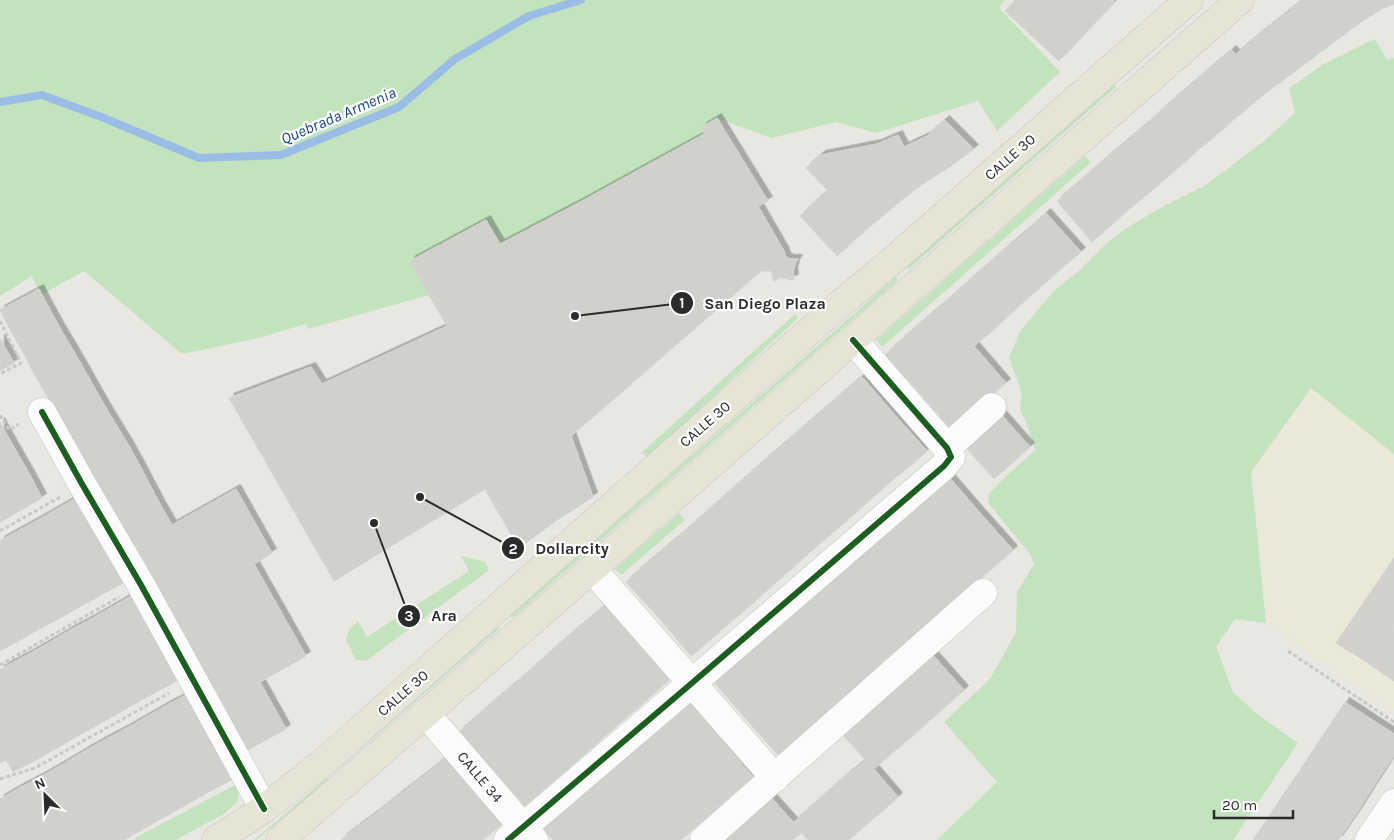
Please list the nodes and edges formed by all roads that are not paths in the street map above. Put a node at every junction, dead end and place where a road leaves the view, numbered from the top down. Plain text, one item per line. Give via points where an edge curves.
1 (1189, 0) edge
2 (1240, 0) edge
3 (853, 340) junction
4 (992, 406) dead end
5 (42, 412) dead end
6 (947, 448) junction
7 (592, 569) junction
8 (983, 593) dead end
9 (692, 683) junction
10 (426, 714) junction
11 (775, 778) junction
12 (1394, 802) edge
13 (264, 809) junction
14 (522, 836) edge
15 (216, 840) edge
16 (280, 840) edge
17 (704, 840) edge
18 (1368, 840) edge

1 - 13 main road, CALLE 30 via 851,294 327,759
2 - 3 main road, CALLE 30
3 - 6 street
3 - 7 main road, CALLE 30
4 - 6 street
5 - 13 street
6 - 9 street via 951,457 944,466
7 - 9 street
7 - 10 main road, CALLE 30
8 - 11 street
9 - 11 street
9 - 14 street
10 - 14 street, CALLE 34
10 - 16 main road, CALLE 30
11 - 17 street
12 - 18 street
13 - 15 main road, CALLE 30

